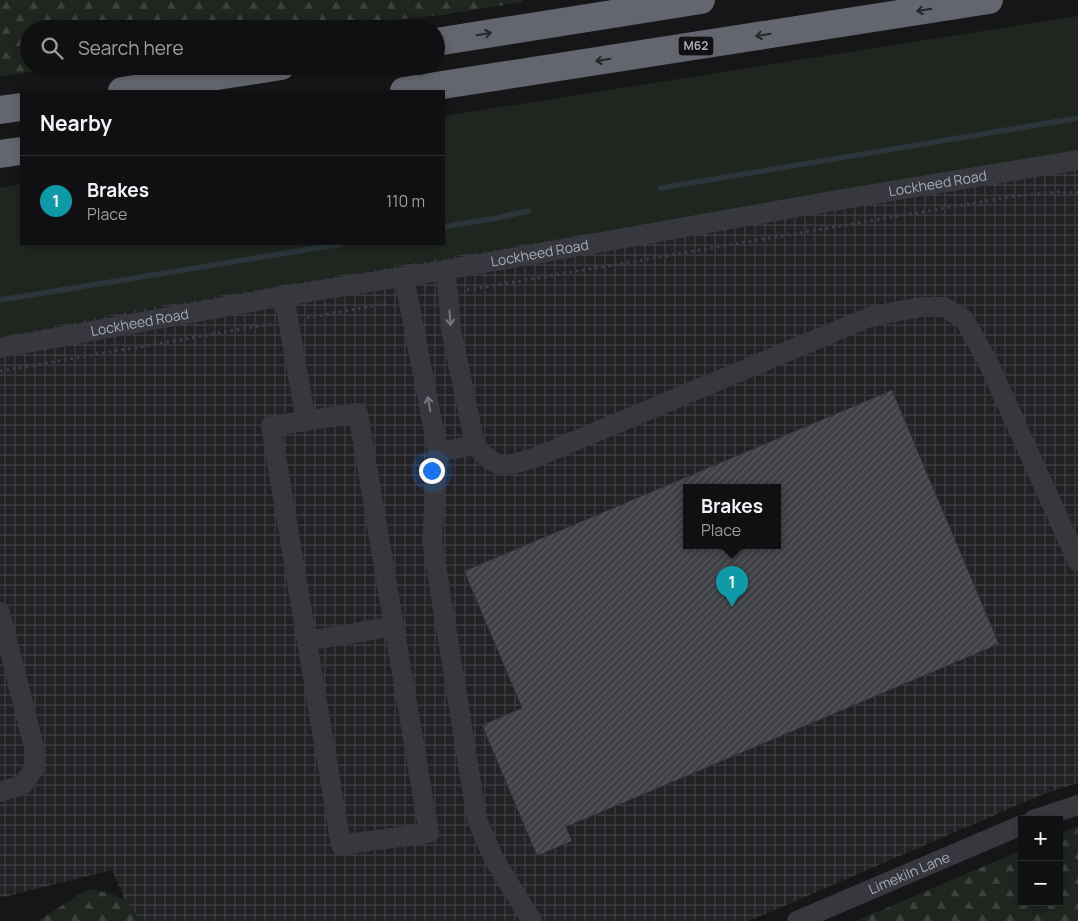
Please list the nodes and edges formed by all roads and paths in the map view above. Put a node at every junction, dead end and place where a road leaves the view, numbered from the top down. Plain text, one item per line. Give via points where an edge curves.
1 (701, 0) edge
2 (989, 0) edge
3 (445, 41) edge
4 (223, 75) edge
5 (128, 90) edge
6 (410, 90) edge
7 (20, 107) edge
8 (0, 110) edge
9 (20, 151) edge
10 (0, 154) edge
11 (1078, 160) edge
12 (1078, 192) edge
13 (445, 270) junction
14 (404, 277) junction
15 (481, 288) dead end
16 (284, 296) junction
17 (369, 307) dead end
18 (307, 318) dead end
19 (270, 324) dead end
20 (0, 348) edge
21 (0, 371) edge
22 (306, 420) junction
23 (475, 445) junction
24 (438, 452) junction
25 (1078, 562) edge
26 (0, 612) edge
27 (394, 626) junction
28 (307, 641) junction
29 (0, 792) edge
30 (1078, 805) edge
31 (1045, 816) edge
32 (1018, 827) edge
33 (532, 921) edge
34 (797, 921) edge

3 -> 1 highway
2 -> 6 highway, M62
4 - 5 highway
7 - 8 highway
9 - 10 highway
11 - 13 street, Lockheed Road
12 - 15 path via 1015,196
13 - 14 street, Lockheed Road
13 -> 23 street via 451,330
14 - 16 street, Lockheed Road
24 -> 14 street
16 - 20 street, Lockheed Road
16 - 22 street
17 - 18 path
19 - 21 path
22 - 27 street via 358,413
22 - 28 street via 271,426
23 - 24 street
23 - 25 street via 487,459 503,466 534,458 872,316 921,307 944,307 964,319 988,362
24 - 33 street via 432,540 477,820 494,859
26 - 29 street via 34,747 35,767 24,784
27 - 28 street
27 - 28 street via 429,833 341,845
30 - 31 street
32 - 34 street, Limekiln Lane

